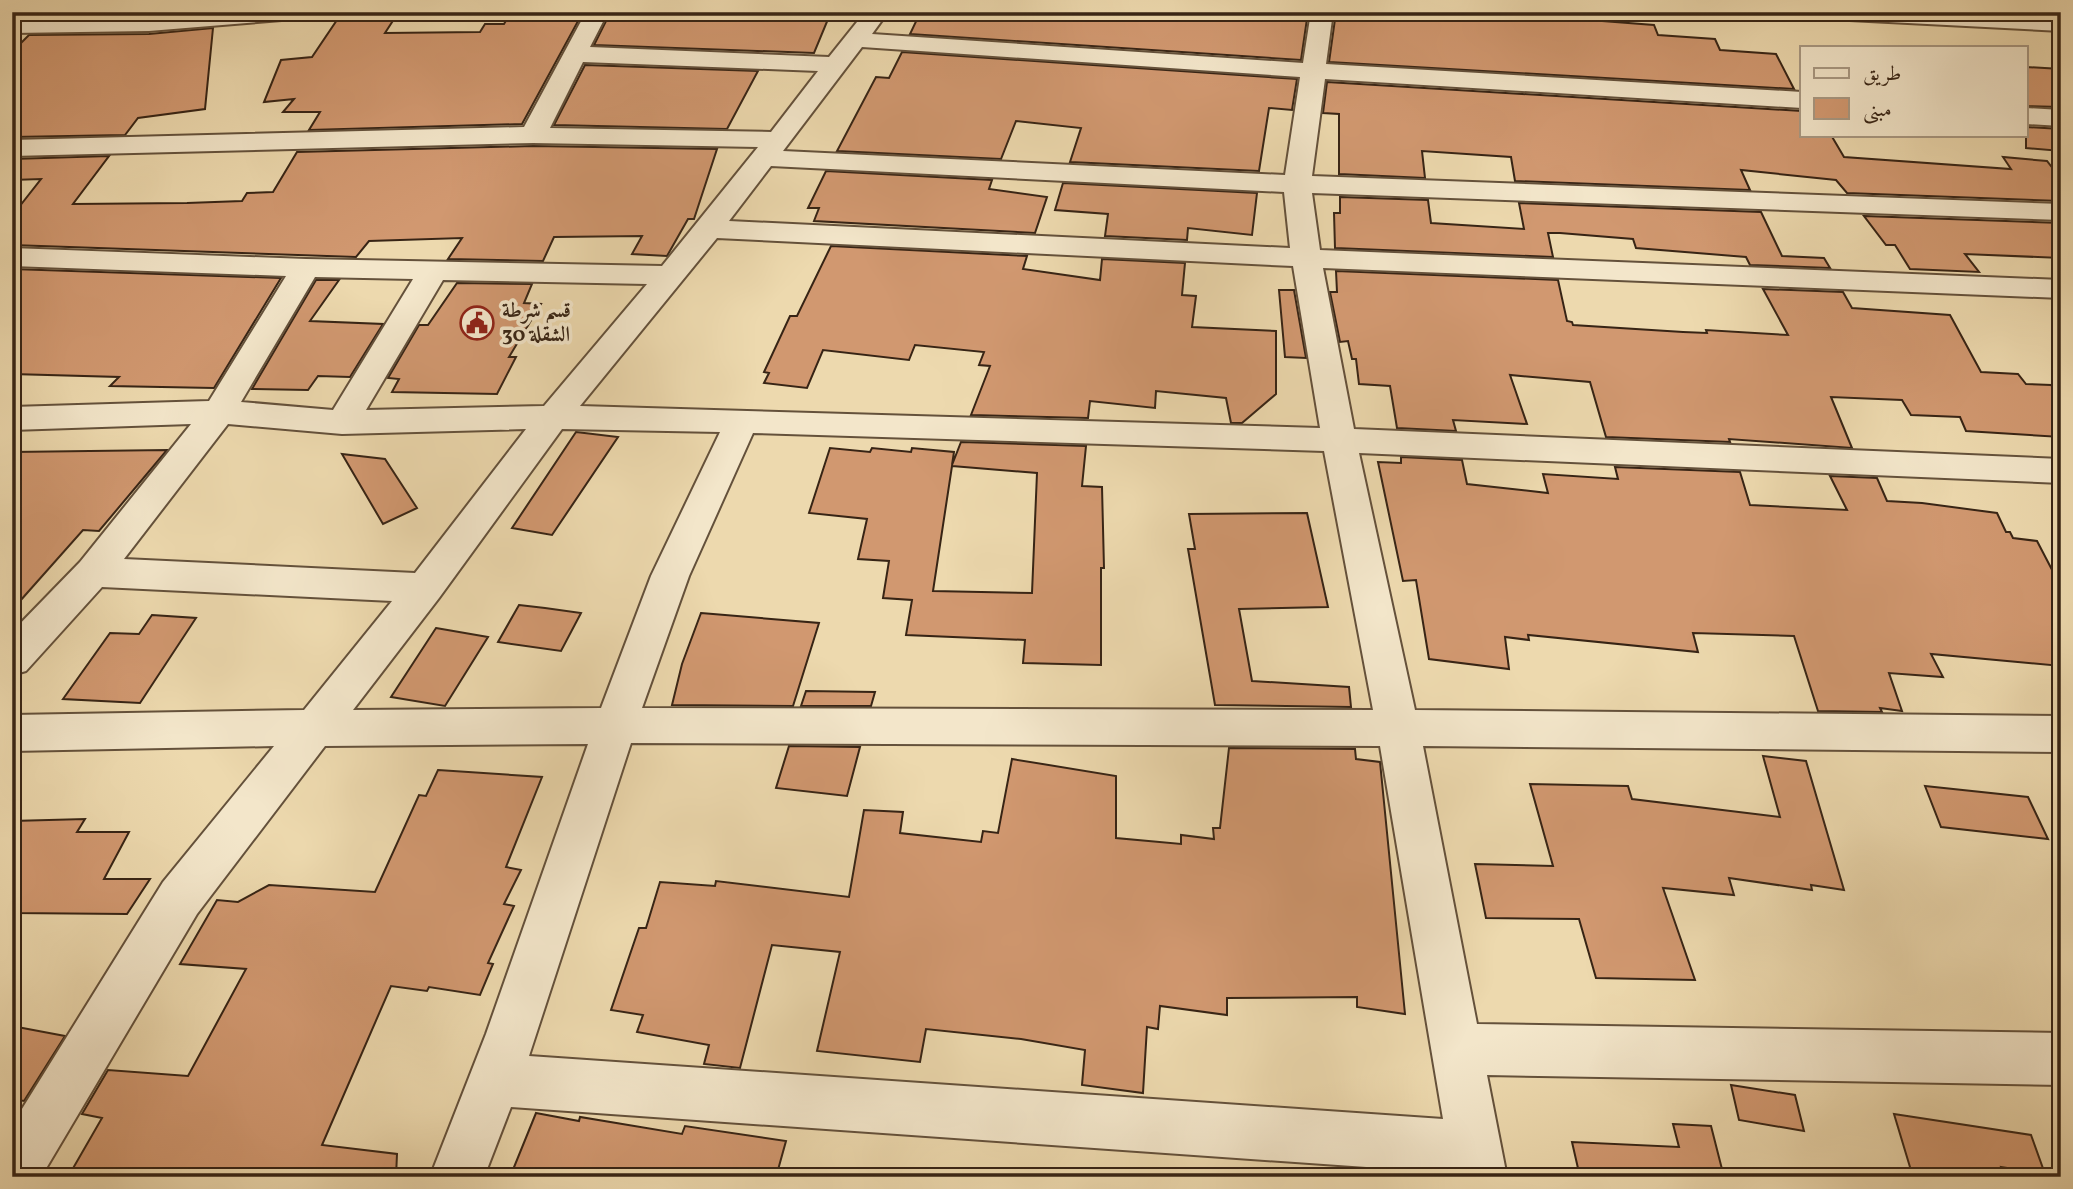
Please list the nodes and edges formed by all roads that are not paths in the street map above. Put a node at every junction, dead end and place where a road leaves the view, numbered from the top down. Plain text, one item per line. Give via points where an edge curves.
1 (294, 12) edge
2 (597, 12) edge
3 (877, 12) edge
4 (1322, 12) edge
5 (1830, 12) edge
6 (2061, 24) edge
7 (12, 26) edge
8 (855, 40) junction
9 (575, 54) junction
10 (836, 65) junction
11 (1314, 71) junction
12 (1800, 100) edge
13 (2028, 116) edge
14 (2061, 118) edge
15 (533, 135) junction
16 (12, 148) edge
17 (772, 149) junction
18 (1297, 184) junction
19 (2061, 212) edge
20 (709, 229) junction
21 (12, 257) edge
22 (1306, 258) junction
23 (306, 268) junction
24 (434, 269) junction
25 (671, 275) junction
26 (2061, 289) edge
27 (219, 412) junction
28 (553, 417) junction
29 (12, 419) edge
30 (742, 421) junction
31 (342, 422) junction
32 (1339, 440) junction
33 (2061, 471) edge
34 (93, 572) junction
35 (425, 588) junction
36 (12, 659) edge
37 (617, 725) junction
38 (317, 726) junction
39 (1398, 728) junction
40 (12, 733) edge
41 (2061, 734) edge
42 (1459, 1049) junction
43 (2061, 1059) edge
44 (497, 1080) junction
45 (19, 1154) edge
46 (1478, 1163) edge
47 (457, 1177) edge

1 - 7 street via 149,24
2 - 9 street
3 - 8 street
4 - 11 street
5 - 6 street
8 - 10 street
8 - 11 street
9 - 10 street
9 - 15 street
10 - 17 street
11 - 12 street
11 - 18 street
13 - 14 street
15 - 16 street
15 - 17 street
17 - 18 street
17 - 20 street
18 - 19 street
18 - 22 street
20 - 22 street
20 - 25 street
21 - 23 street
22 - 26 street
22 - 32 street
23 - 24 street
23 - 27 street
24 - 25 street
24 - 31 street
25 - 28 street
27 - 29 street
27 - 31 street
27 - 34 street
28 - 30 street
28 - 31 street
28 - 35 street
30 - 32 street
30 - 37 street via 695,515
32 - 33 street
32 - 39 street
34 - 35 street
34 - 36 street
35 - 38 street
37 - 38 street
37 - 39 street
37 - 44 street
38 - 40 street
38 - 45 street via 180,898
39 - 41 street
39 - 42 street
42 - 43 street
42 - 46 street
44 - 46 street
44 - 47 street

